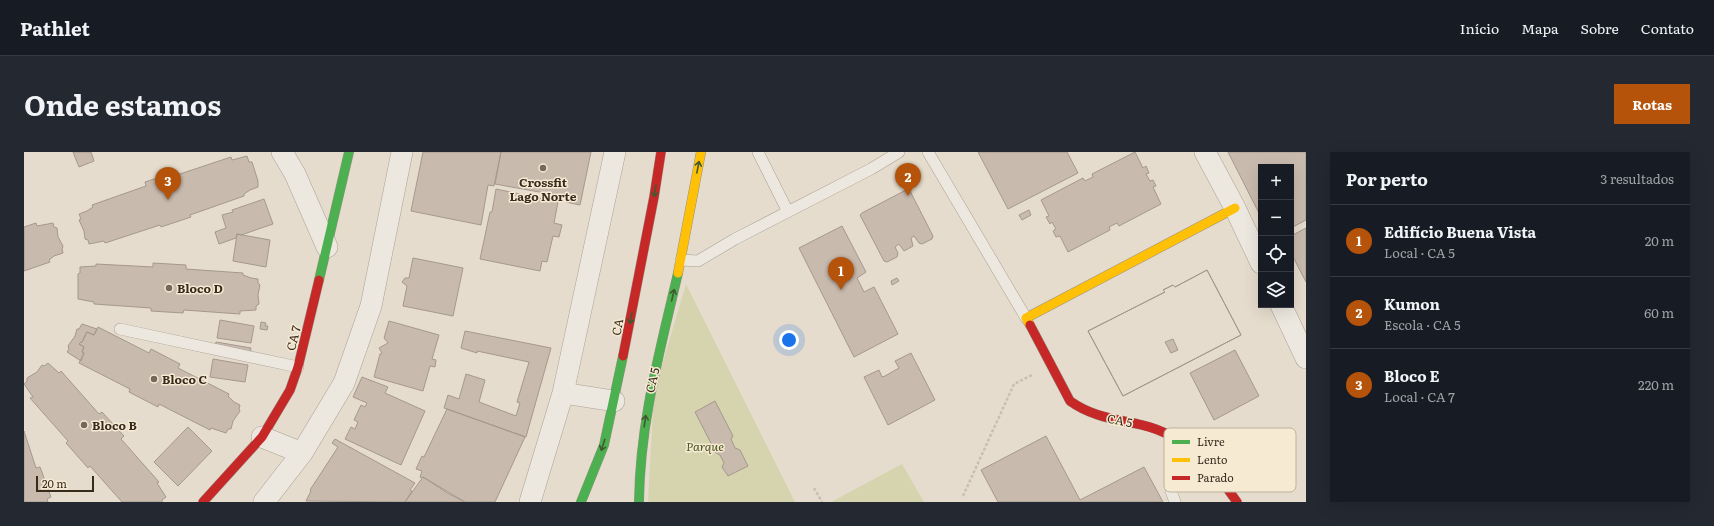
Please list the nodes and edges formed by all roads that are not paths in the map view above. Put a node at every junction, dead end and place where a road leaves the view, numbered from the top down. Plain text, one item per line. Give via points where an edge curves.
1 (282, 152) edge
2 (349, 152) edge
3 (402, 152) edge
4 (615, 152) edge
5 (661, 152) edge
6 (701, 152) edge
7 (758, 152) edge
8 (899, 152) edge
9 (928, 152) edge
10 (1205, 152) edge
11 (1235, 208) junction
12 (788, 212) junction
13 (328, 247) junction
14 (1258, 257) edge
15 (681, 260) junction
16 (1283, 308) edge
17 (1026, 318) junction
18 (120, 329) dead end
19 (1304, 347) edge
20 (298, 367) junction
21 (562, 393) junction
22 (614, 401) junction
23 (1164, 433) edge
24 (262, 437) junction
25 (302, 453) junction
26 (1171, 492) edge
27 (1230, 492) edge
28 (203, 502) edge
29 (264, 502) edge
30 (530, 502) edge
31 (581, 502) edge
32 (639, 502) edge
33 (1176, 502) edge
34 (1237, 502) edge

1 - 13 street via 295,174
2 - 13 street, CA 7
3 - 25 street via 371,306 344,383
4 - 21 street
5 -> 22 street, CA
15 -> 6 street, CA 5
7 - 12 lane
8 - 12 lane
9 - 17 lane, CA 5
10 - 11 street
11 - 14 street
11 - 17 street
12 - 15 lane via 698,261
13 - 20 street, CA 7
32 -> 15 street, CA 5 via 640,456 648,399
16 - 19 street
17 - 23 street, CA 5 via 1070,401 1103,417 1144,425
18 - 20 lane
20 - 24 street, CA 7 via 290,390
21 - 22 street
21 - 30 street
22 -> 31 street, CA via 604,445
24 - 25 street
24 - 28 street, CA 7
25 - 29 street
26 - 33 lane
27 - 34 street, CA 5

